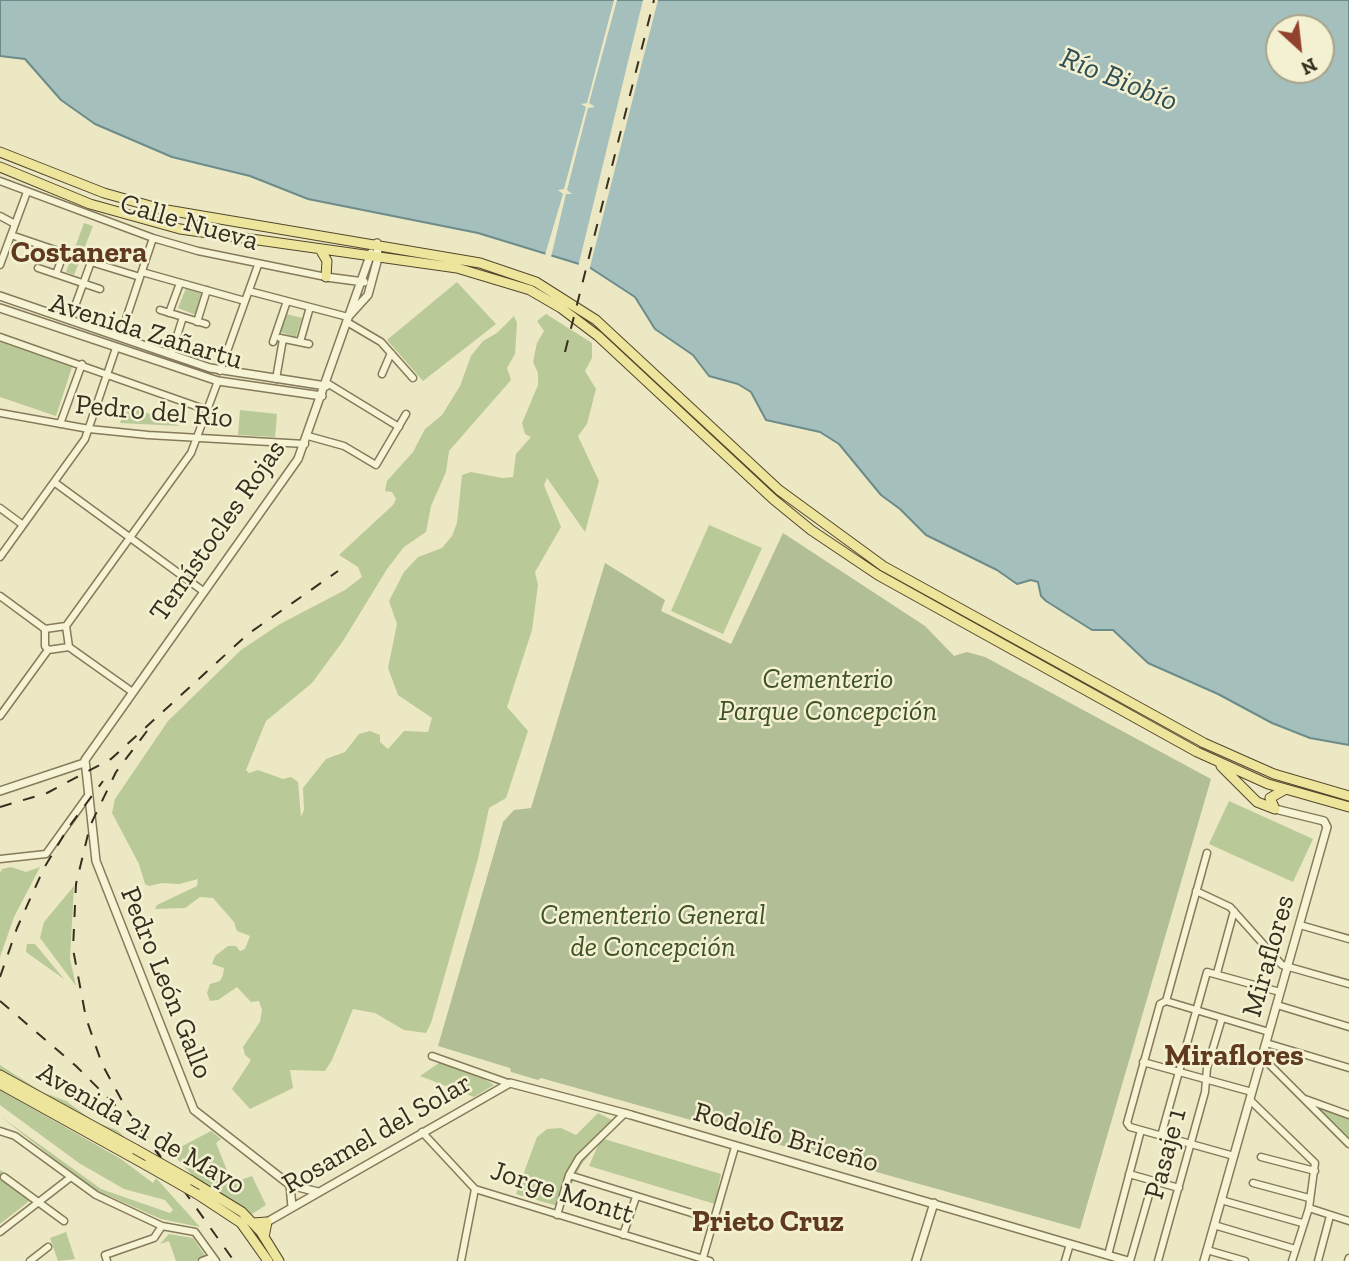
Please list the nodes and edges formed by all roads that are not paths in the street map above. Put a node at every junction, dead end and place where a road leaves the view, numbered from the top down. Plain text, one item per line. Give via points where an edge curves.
1 (0, 152) edge
2 (0, 167) edge
3 (0, 181) edge
4 (27, 192) junction
5 (0, 216) edge
6 (15, 224) junction
7 (11, 235) junction
8 (153, 238) junction
9 (377, 243) junction
10 (320, 249) junction
11 (374, 257) junction
12 (0, 265) edge
13 (258, 265) junction
14 (38, 268) dead end
15 (56, 274) junction
16 (141, 275) junction
17 (326, 276) junction
18 (360, 282) junction
19 (83, 283) junction
20 (180, 283) junction
21 (372, 283) junction
22 (100, 289) dead end
23 (207, 290) junction
24 (249, 291) junction
25 (0, 296) edge
26 (245, 301) junction
27 (287, 301) junction
28 (310, 307) junction
29 (0, 308) edge
30 (160, 310) dead end
31 (170, 313) junction
32 (183, 317) junction
33 (348, 319) junction
34 (70, 320) junction
35 (197, 321) junction
36 (206, 324) dead end
37 (0, 337) edge
38 (120, 337) junction
39 (283, 339) junction
40 (300, 342) junction
41 (309, 344) dead end
42 (116, 348) junction
43 (391, 353) junction
44 (171, 355) junction
45 (82, 364) junction
46 (220, 371) junction
47 (108, 373) junction
48 (382, 374) dead end
49 (414, 378) dead end
50 (276, 379) junction
51 (218, 381) junction
52 (326, 384) junction
53 (322, 396) junction
54 (207, 410) junction
55 (0, 413) edge
56 (406, 414) dead end
57 (60, 424) junction
58 (399, 427) junction
59 (89, 429) junction
60 (308, 436) junction
61 (198, 439) junction
62 (305, 444) junction
63 (54, 482) junction
64 (0, 508) edge
65 (23, 525) junction
66 (130, 538) junction
67 (0, 557) edge
68 (203, 591) junction
69 (0, 596) edge
70 (66, 626) junction
71 (45, 629) junction
72 (69, 647) junction
73 (48, 650) junction
74 (131, 691) junction
75 (0, 716) edge
76 (88, 751) joint
77 (1215, 760) junction
78 (85, 763) junction
79 (1284, 789) junction
80 (0, 791) edge
81 (1349, 796) edge
82 (88, 797) junction
83 (1349, 807) edge
84 (1275, 809) junction
85 (1207, 853) dead end
86 (0, 859) edge
87 (1196, 891) junction
88 (1234, 911) junction
89 (1300, 925) junction
90 (1349, 930) edge
91 (1348, 939) edge
92 (1287, 968) junction
93 (1217, 973) junction
94 (1349, 984) edge
95 (1280, 992) junction
96 (1166, 1001) junction
97 (1277, 1005) junction
98 (1196, 1010) junction
99 (1222, 1018) junction
100 (1349, 1027) edge
101 (1269, 1032) junction
102 (1266, 1043) junction
103 (432, 1056) dead end
104 (1262, 1057) junction
105 (1143, 1062) junction
106 (1349, 1068) edge
107 (1179, 1072) junction
108 (0, 1075) edge
109 (1206, 1080) junction
110 (508, 1083) junction
111 (0, 1084) edge
112 (1251, 1096) junction
113 (1303, 1098) junction
114 (625, 1113) junction
115 (1349, 1115) edge
116 (1141, 1130) junction
117 (0, 1131) edge
118 (422, 1132) junction
119 (1161, 1136) junction
120 (1191, 1144) junction
121 (1349, 1144) edge
122 (735, 1147) junction
123 (1234, 1156) junction
124 (1261, 1157) dead end
125 (1316, 1169) junction
126 (1129, 1174) junction
127 (569, 1175) junction
128 (4, 1177) dead end
129 (71, 1177) junction
130 (1153, 1181) junction
131 (1253, 1183) dead end
132 (290, 1185) junction
133 (1179, 1188) junction
134 (475, 1189) junction
135 (318, 1192) junction
136 (636, 1198) junction
137 (1309, 1198) junction
138 (1221, 1200) junction
139 (38, 1202) junction
140 (934, 1203) junction
141 (292, 1208) junction
142 (1309, 1208) junction
143 (556, 1215) junction
144 (1330, 1216) junction
145 (714, 1220) junction
146 (64, 1221) dead end
147 (1349, 1221) edge
148 (267, 1222) junction
149 (253, 1223) junction
150 (1302, 1223) junction
151 (1214, 1225) junction
152 (162, 1226) junction
153 (0, 1232) edge
154 (623, 1235) junction
155 (264, 1237) junction
156 (1070, 1244) junction
157 (48, 1247) dead end
158 (1295, 1249) junction
159 (1208, 1250) junction
160 (1108, 1255) junction
161 (215, 1259) edge
162 (705, 1260) edge
163 (30, 1261) edge
164 (107, 1261) edge
165 (202, 1261) edge
166 (268, 1261) edge
167 (279, 1261) edge
168 (461, 1261) edge
169 (916, 1261) edge
170 (1065, 1261) edge
171 (1129, 1261) edge
172 (1158, 1261) edge
173 (1204, 1261) edge
174 (1245, 1261) edge
175 (1292, 1261) edge
176 (1318, 1261) edge

1 - 9 main road via 104,193 161,209
2 - 10 main road via 57,192 154,223
3 - 4 street, Calle Nueva
4 - 6 street
4 - 8 street, Calle Nueva
5 - 6 street
6 - 7 street
7 - 12 street
7 - 15 street via 64,253
8 - 13 street, Calle Nueva
8 - 16 street
9 - 11 street, Temístocles Rojas
9 - 81 main road via 488,264 548,288 609,331 792,501 873,560 1204,743 1274,774
10 - 11 main road
10 - 17 main road via 327,261
11 - 18 street, Temístocles Rojas
11 - 21 street, Temístocles Rojas
11 - 77 main road via 472,271 551,301 598,336 757,485 828,542 917,598
13 - 17 street, Calle Nueva
13 - 24 street
14 - 15 street
15 - 19 street
16 - 19 street via 91,262
16 - 20 street
16 - 38 street
17 - 18 street, Calle Nueva
18 - 21 street, Calle Nueva
18 - 33 street, Temístocles Rojas
19 - 22 street
19 - 34 street
20 - 23 street
20 - 31 street
21 - 33 street, Temístocles Rojas via 365,300
23 - 26 street
23 - 35 street
24 - 26 street
24 - 27 street
25 - 34 street, Avenida Zañartu
26 - 46 street
27 - 28 street
27 - 39 street via 274,340
28 - 33 street
28 - 40 street
29 - 42 street, Avenida Zañartu
30 - 31 street
31 - 32 street
32 - 35 street
32 - 44 street
33 - 43 street
33 - 52 street, Temístocles Rojas
34 - 38 street, Avenida Zañartu
35 - 36 street
37 - 45 street
38 - 44 street, Avenida Zañartu
39 - 40 street
39 - 50 street
40 - 41 street
42 - 47 street
42 - 51 street, Avenida Zañartu
43 - 48 street
43 - 49 street
44 - 46 street, Avenida Zañartu
45 - 47 street
45 - 57 street
46 - 50 street, Avenida Zañartu
47 - 54 street
47 - 59 street
50 - 52 street, Avenida Zañartu
51 - 53 street, Avenida Zañartu
51 - 54 street
52 - 53 street, Temístocles Rojas
52 - 58 street
53 - 60 street, Temístocles Rojas
54 - 61 street
55 - 57 street, Pedro del Río
56 - 58 street
57 - 59 street, Pedro del Río
58 - 60 street via 376,465 338,443
59 - 61 street, Pedro del Río
59 - 63 street
60 - 62 street, Temístocles Rojas
61 - 62 street, Pedro del Río
61 - 66 street
62 - 68 street, Temístocles Rojas
63 - 65 street
63 - 66 street
64 - 65 street
65 - 67 street
66 - 68 street
66 - 70 street
68 - 74 street, Temístocles Rojas
69 - 71 street
70 - 71 street
70 - 72 street
71 - 73 street
72 - 73 street
72 - 74 street
73 - 75 street
74 - 76 street, Temístocles Rojas
76 - 78 street, Pedro León Gallo
77 - 79 main road
77 - 84 main road via 1257,802
78 - 80 street
78 - 82 street, Pedro León Gallo
79 - 83 main road
79 - 84 main road via 1270,798
82 - 86 street via 46,854
82 - 132 street, Pedro León Gallo via 99,870 194,1110
84 - 89 street, Miraflores via 1327,823
85 - 87 street
87 - 88 street
87 - 96 street
88 - 92 street
88 - 93 street
89 - 91 street
89 - 92 street, Miraflores
90 - 91 street
92 - 94 street
92 - 95 street, Miraflores
93 - 95 street
93 - 98 street via 1206,974
95 - 97 street, Miraflores
96 - 98 street
96 - 105 street via 1160,1004
97 - 100 street
97 - 101 street, Miraflores
98 - 99 street
98 - 107 street
99 - 101 street
99 - 109 street, Pasaje 1
101 - 102 street, Miraflores
102 - 104 street, Miraflores
102 - 106 street
103 - 110 street, Rodolfo Briceño
104 - 112 street, Miraflores
104 - 113 street
105 - 107 street
105 - 116 street via 1128,1125
107 - 109 street
107 - 119 street
108 - 149 main road, Avenida 21 de Mayo, bridge via 190,1180
109 - 112 street
109 - 120 street, Pasaje 1
110 - 114 street, Rodolfo Briceño
110 - 118 street, Rosamel del Solar
111 - 166 main road, Avenida 21 de Mayo, bridge via 241,1223
112 - 123 street, Miraflores
112 - 125 street via 1314,1161
113 - 115 street
113 - 121 street
114 - 122 street, Rodolfo Briceño
114 - 127 street via 579,1158
116 - 119 street
116 - 126 street
117 - 129 street via 15,1136
118 - 134 street, Jorge Montt
118 - 135 street, Rosamel del Solar
119 - 120 street
120 - 123 street
120 - 133 street, Pasaje 1
122 - 140 street, Rodolfo Briceño
122 - 145 street
123 - 138 street, Miraflores
124 - 125 street
125 - 137 street
126 - 130 street
126 - 160 street
127 - 136 street
127 - 143 street
128 - 139 street
129 - 139 street
129 - 152 street via 96,1195
130 - 133 street
130 - 171 street
131 - 137 street
132 - 135 street, Pedro León Gallo
132 - 141 street
133 - 172 street, Pasaje 1
134 - 143 street, Jorge Montt
134 - 168 street
135 - 141 street, Rosamel del Solar
136 - 145 street
136 - 154 street
137 - 142 street
138 - 150 street
138 - 151 street, Miraflores
139 - 146 street
139 - 153 street
140 - 156 street, Rodolfo Briceño
140 - 169 street
141 - 148 street, Rosamel del Solar
142 - 144 street
142 - 150 street
143 - 154 street, Jorge Montt
144 - 147 street
144 - 176 street
145 - 162 street
148 - 149 main road
148 - 155 main road
149 - 155 main road, Avenida 21 de Mayo
150 - 158 street
151 - 158 street
151 - 159 street, Miraflores
152 - 161 street via 195,1232
152 - 164 street via 155,1238 105,1255
154 - 162 street, Jorge Montt
155 - 167 main road, Avenida 21 de Mayo
156 - 160 street, Rodolfo Briceño
156 - 170 street
157 - 163 street
158 - 175 street
159 - 173 street, Miraflores
159 - 174 street
160 - 171 street, Rodolfo Briceño
161 - 165 street

